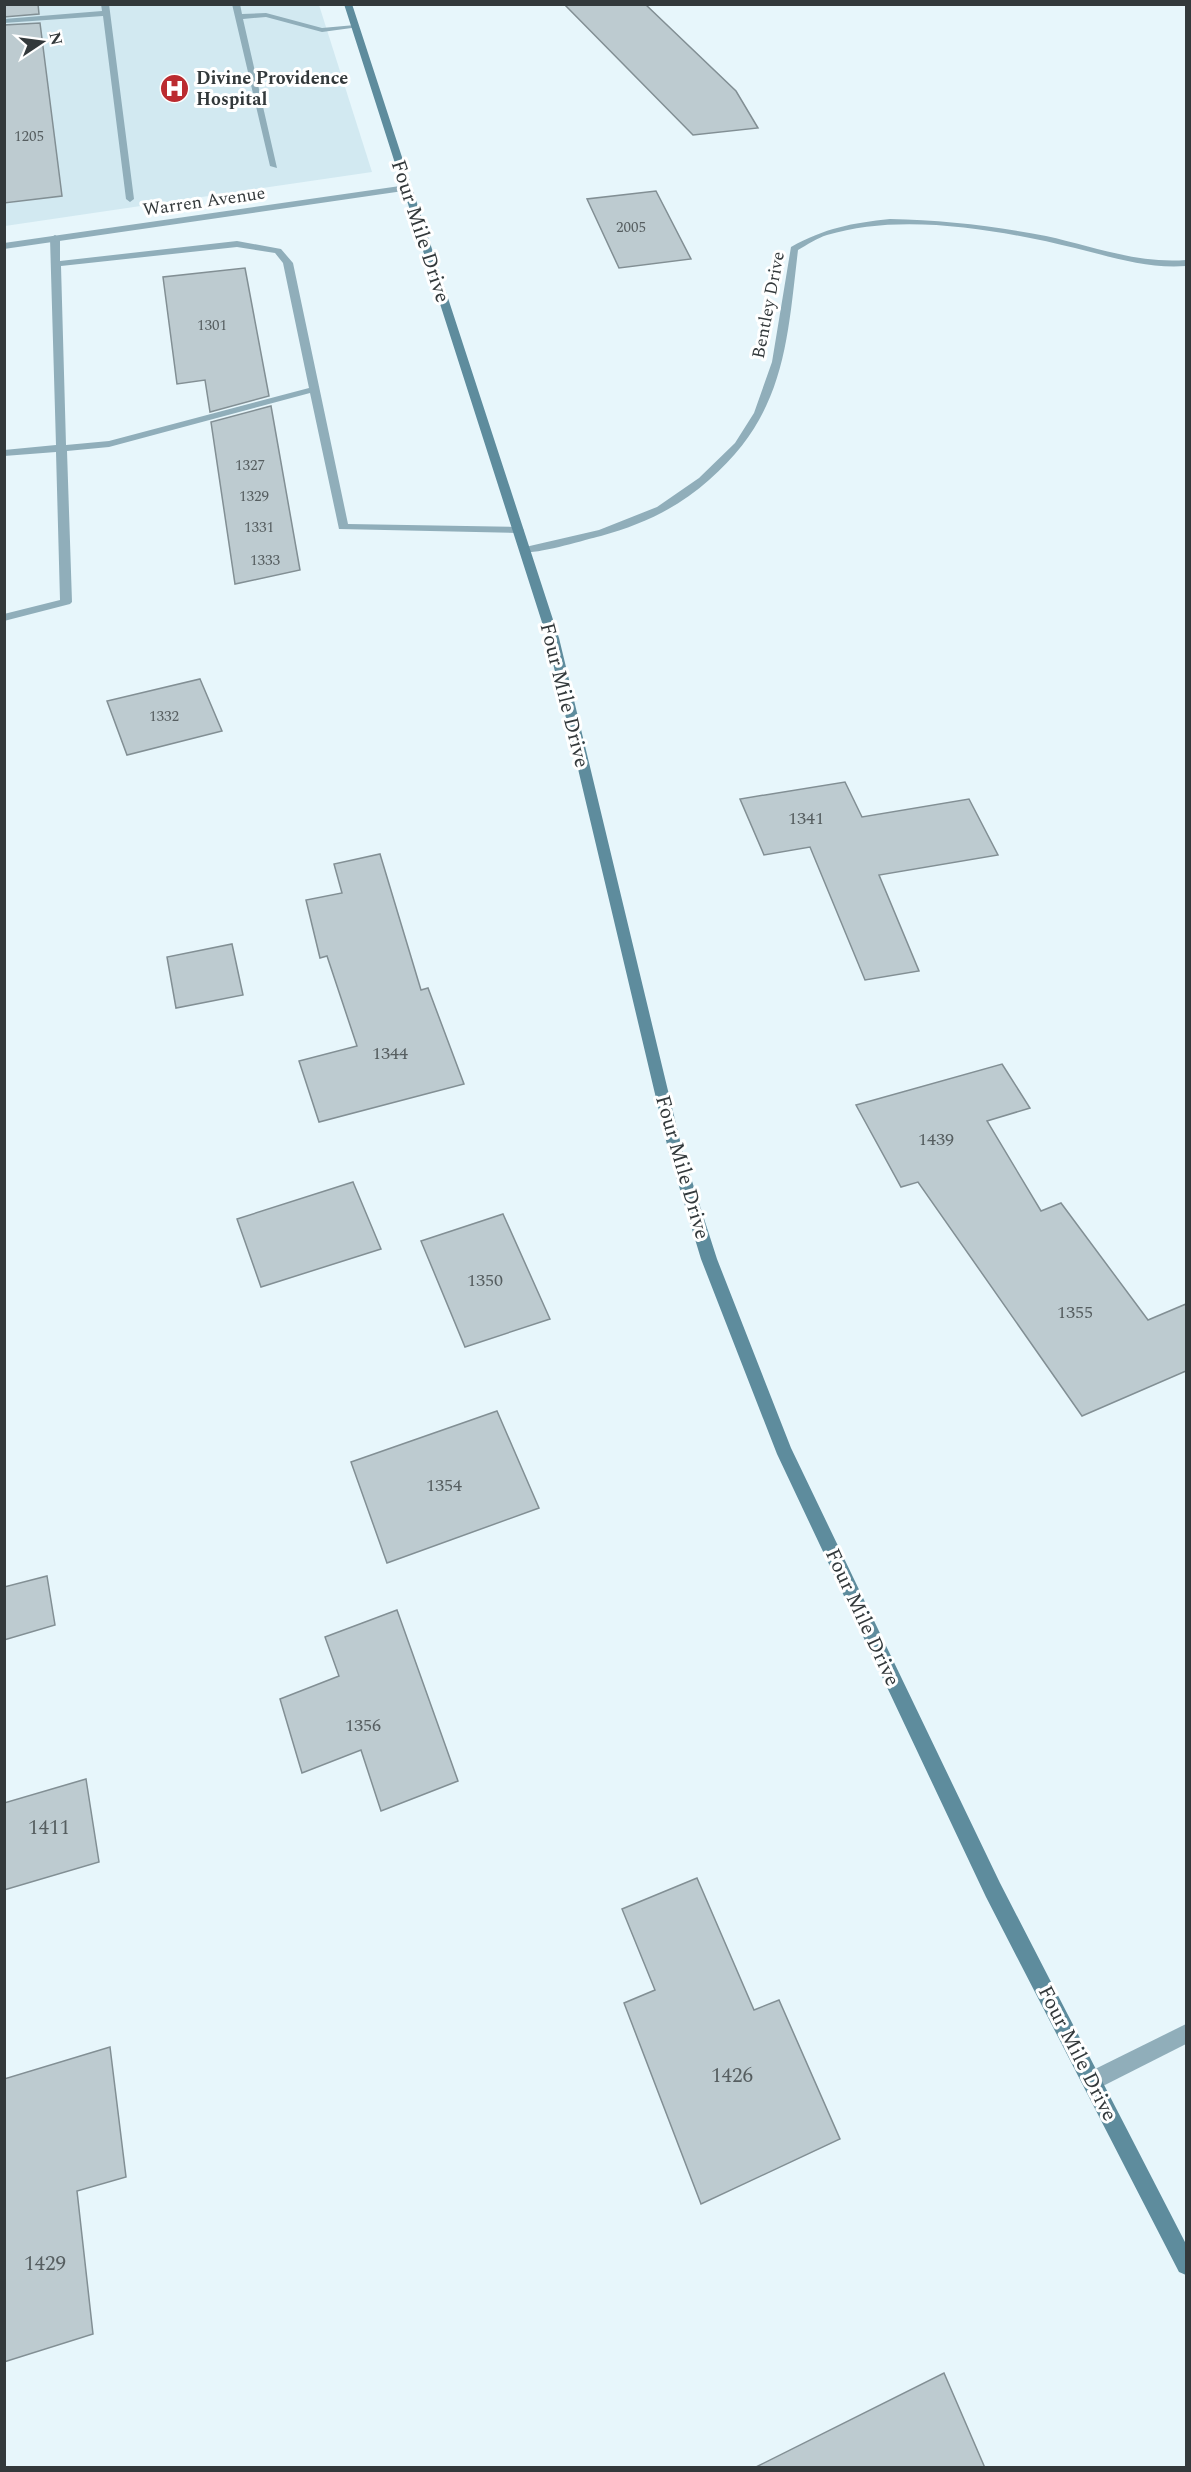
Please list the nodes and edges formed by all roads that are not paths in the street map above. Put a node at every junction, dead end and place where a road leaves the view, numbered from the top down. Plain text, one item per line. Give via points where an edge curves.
1 (236, 4) edge
2 (348, 4) edge
3 (105, 9) edge
4 (239, 17) junction
5 (4, 21) edge
6 (355, 27) junction
7 (274, 166) dead end
8 (407, 188) junction
9 (130, 199) dead end
10 (55, 238) junction
11 (4, 246) edge
12 (1186, 263) edge
13 (56, 264) junction
14 (315, 389) junction
15 (62, 447) junction
16 (4, 453) edge
17 (519, 530) junction
18 (525, 550) junction
19 (4, 618) edge
20 (1186, 2034) edge
21 (1092, 2081) junction
22 (1186, 2265) edge

1 - 4 street
2 - 6 street, Four Mile Drive
3 - 5 street
3 - 9 street
4 - 6 street via 266,15 322,30
4 - 7 street
6 - 8 street, Four Mile Drive
8 - 10 street, Warren Avenue
8 - 17 street, Four Mile Drive
10 - 11 street, Warren Avenue
10 - 13 street
12 - 18 street, Bentley Drive via 1148,262 1058,241 946,223 857,225 805,240 794,249 782,341 761,407 748,432 722,463 672,503 647,516 584,537
13 - 14 street via 237,244 278,250 288,263
13 - 15 street
14 - 15 street via 109,444
14 - 17 street via 343,527
15 - 16 street
15 - 19 street via 66,602
17 - 18 street, Four Mile Drive
18 - 21 street, Four Mile Drive via 553,638 676,1153 709,1259 783,1449 993,1890
20 - 21 street
21 - 22 street, Four Mile Drive

